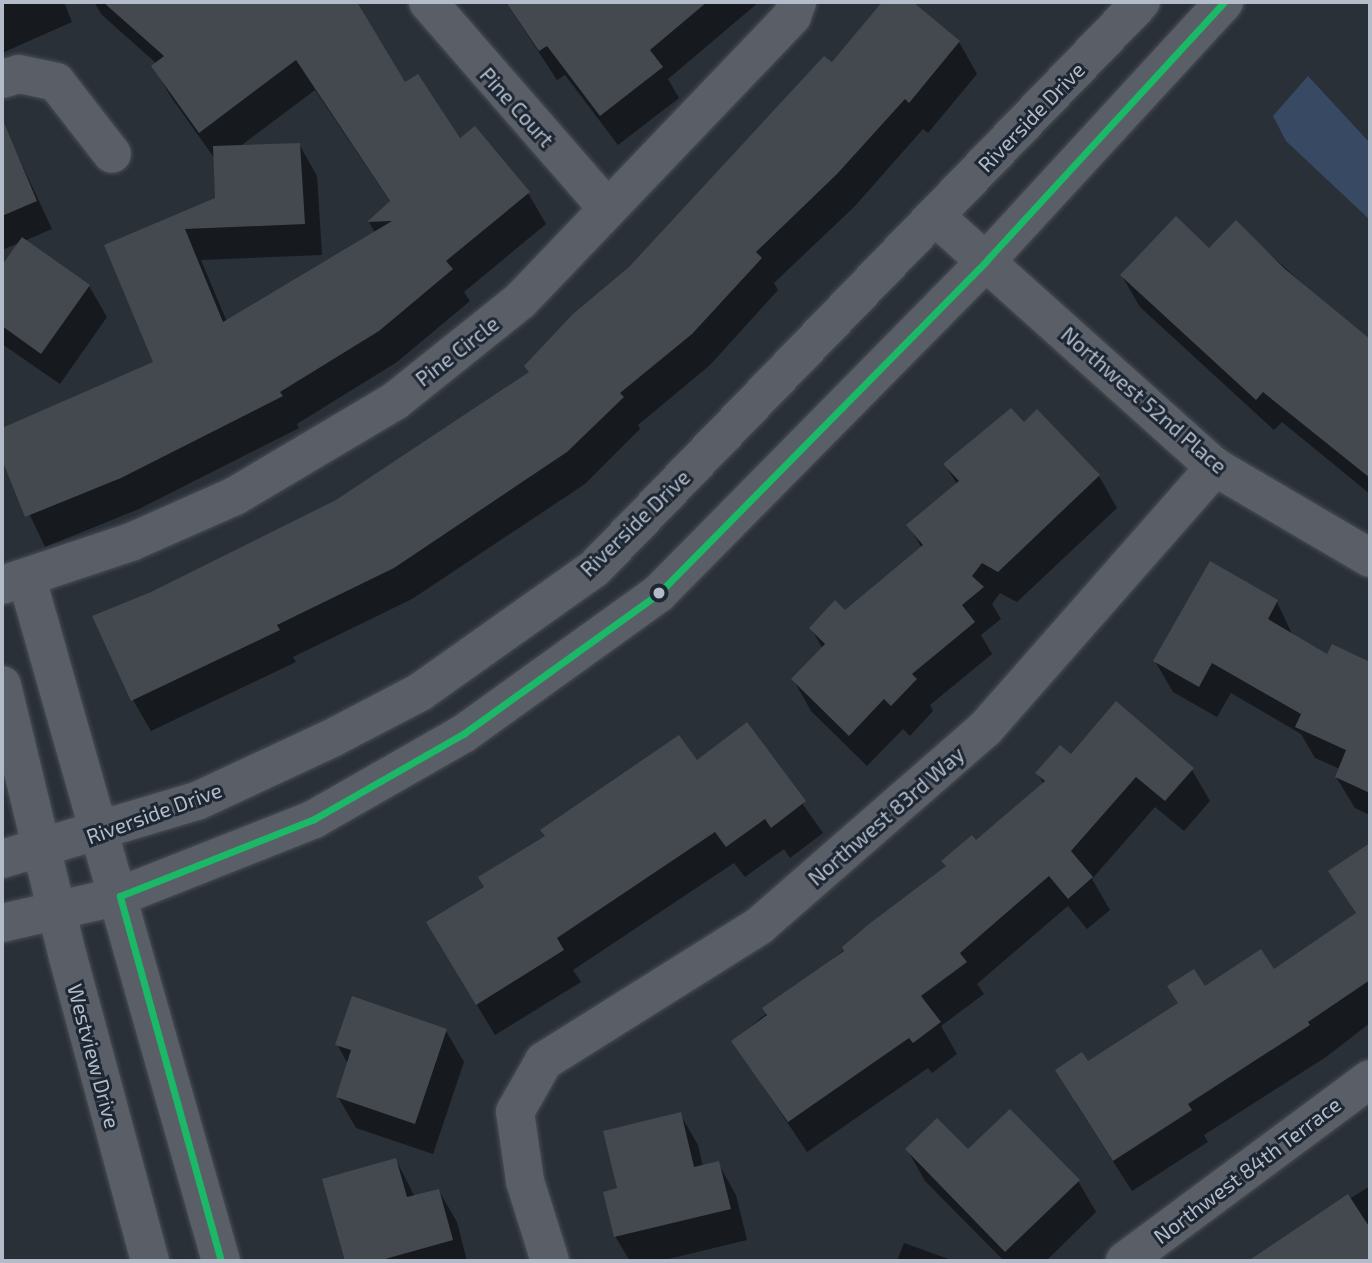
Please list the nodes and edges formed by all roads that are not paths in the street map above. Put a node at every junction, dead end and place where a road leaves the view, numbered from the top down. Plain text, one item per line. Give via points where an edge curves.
1 (428, 2) edge
2 (797, 2) edge
3 (1141, 2) edge
4 (1224, 2) edge
5 (2, 79) edge
6 (112, 154) dead end
7 (608, 209) junction
8 (936, 217) junction
9 (986, 261) junction
10 (1215, 467) junction
11 (1370, 558) edge
12 (14, 582) edge
13 (2, 685) edge
14 (101, 833) junction
15 (43, 850) junction
16 (2, 859) edge
17 (120, 897) junction
18 (57, 913) junction
19 (2, 923) edge
20 (1370, 1079) edge
21 (150, 1261) edge
22 (221, 1261) edge
23 (550, 1261) edge
24 (1125, 1261) edge

1 - 7 street, Pine Court
2 - 7 street, Pine Circle via 792,16
3 - 8 street, Riverside Drive
4 - 9 street
5 - 6 street via 19,74 56,82
7 - 12 street, Pine Circle via 520,302 395,401 235,496 131,542
8 - 9 street, Northwest 52nd Place
8 - 14 street, Riverside Drive via 595,568 419,692 371,718 197,801
9 - 10 street, Northwest 52nd Place
9 - 17 street via 659,593 463,734 326,812 222,859
10 - 11 street, Northwest 52nd Place
10 - 23 street, Northwest 83rd Way via 985,729 759,926 544,1061 515,1112 525,1181
12 - 14 street, Pine Circle
13 - 15 street
14 - 15 street, Riverside Drive
14 - 17 street
15 - 16 street, Riverside Drive
15 - 18 street, Westview Drive
17 - 18 street
17 - 22 street
18 - 19 street
18 - 21 street, Westview Drive
20 - 24 street, Northwest 84th Terrace

